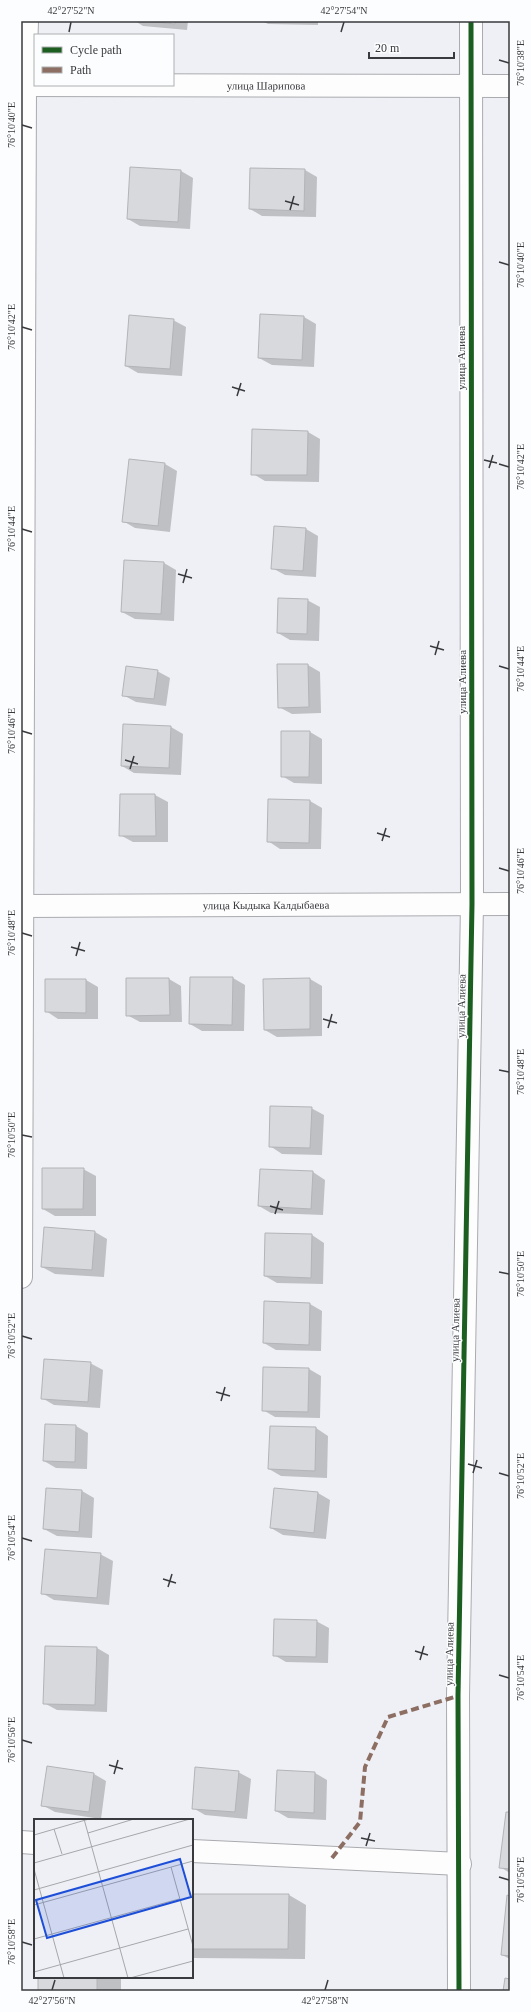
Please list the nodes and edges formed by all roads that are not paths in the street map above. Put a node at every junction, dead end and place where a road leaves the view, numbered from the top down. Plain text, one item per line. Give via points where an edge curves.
1 (27, 21) edge
2 (471, 21) edge
3 (23, 85) edge
4 (34, 85) edge
5 (174, 85) edge
6 (471, 86) junction
7 (510, 86) edge
8 (472, 904) junction
9 (510, 904) edge
10 (22, 906) edge
11 (21, 1278) edge
12 (21, 1842) edge
13 (34, 1843) edge
14 (193, 1851) edge
15 (460, 1864) junction
16 (459, 1991) edge

1 - 3 street
2 - 6 street, улица Алиева
3 - 4 street, улица Шарипова
3 - 10 street
5 - 6 street, улица Шарипова
6 - 7 street, улица Шарипова
6 - 8 street, улица Алиева
8 - 9 street, улица Кыдыка Калдыбаева
8 - 10 street, улица Кыдыка Калдыбаева
8 - 15 street, улица Алиева via 458,1688
10 - 11 street
12 - 13 street
14 - 15 street
15 - 16 street, улица Алиева

